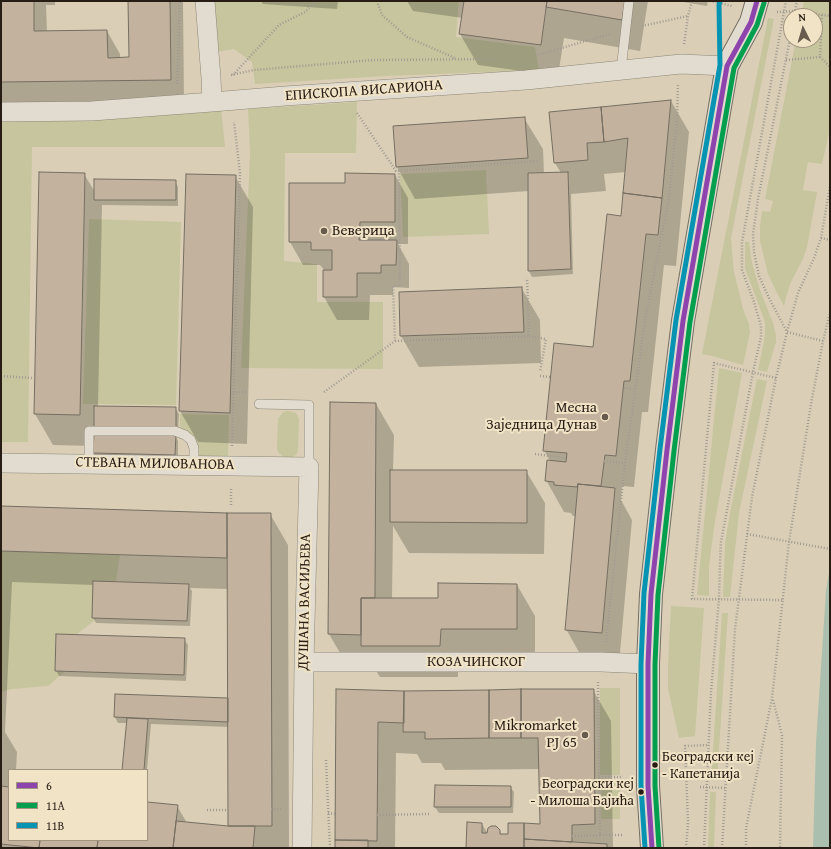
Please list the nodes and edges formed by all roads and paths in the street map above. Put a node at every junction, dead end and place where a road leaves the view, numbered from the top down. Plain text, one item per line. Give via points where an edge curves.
1 (180, 1) edge
2 (205, 1) edge
3 (316, 1) edge
4 (376, 1) edge
5 (629, 1) edge
6 (692, 1) edge
7 (757, 1) edge
8 (786, 1) edge
9 (688, 16) junction
10 (626, 29) junction
11 (788, 48) edge
12 (820, 48) edge
13 (533, 56) dead end
14 (820, 57) junction
15 (457, 59) junction
16 (503, 59) dead end
17 (786, 60) junction
18 (681, 64) junction
19 (727, 66) junction
20 (830, 67) edge
21 (621, 70) junction
22 (233, 75) junction
23 (211, 78) junction
24 (177, 88) dead end
25 (212, 102) junction
26 (356, 110) dead end
27 (1, 112) edge
28 (234, 121) dead end
29 (539, 161) dead end
30 (399, 171) junction
31 (830, 186) edge
32 (821, 238) junction
33 (830, 240) edge
34 (527, 278) dead end
35 (830, 313) edge
36 (786, 332) junction
37 (529, 336) junction
38 (395, 341) junction
39 (822, 341) junction
40 (540, 372) dead end
41 (753, 372) junction
42 (1, 376) edge
43 (540, 376) dead end
44 (550, 377) dead end
45 (32, 378) dead end
46 (776, 378) junction
47 (624, 388) dead end
48 (635, 390) junction
49 (233, 392) dead end
50 (324, 392) dead end
51 (259, 404) dead end
52 (535, 454) dead end
53 (566, 458) dead end
54 (604, 461) dead end
55 (1, 463) edge
56 (625, 463) junction
57 (89, 464) junction
58 (194, 465) junction
59 (308, 467) junction
60 (747, 534) junction
61 (789, 542) junction
62 (830, 549) edge
63 (720, 599) junction
64 (739, 599) junction
65 (783, 600) junction
66 (304, 662) junction
67 (601, 662) junction
68 (648, 664) junction
69 (772, 698) junction
70 (709, 745) junction
71 (599, 777) junction
72 (623, 777) dead end
73 (700, 787) dead end
74 (706, 787) junction
75 (726, 788) junction
76 (207, 810) dead end
77 (228, 810) dead end
78 (328, 814) dead end
79 (335, 814) dead end
80 (429, 814) dead end
81 (377, 815) dead end
82 (600, 835) junction
83 (622, 835) dead end
84 (572, 836) dead end
85 (302, 848) edge
86 (652, 848) edge
87 (686, 848) edge
88 (704, 848) edge
89 (722, 848) edge
90 (746, 848) edge
91 (780, 848) edge

1 - 24 path
2 - 23 street
3 - 22 path via 305,12 279,25
4 - 15 path via 382,16 407,37
5 - 10 lane
6 - 9 path
7 - 19 main road via 751,22
8 - 41 path via 742,242 742,270 761,326 761,338
9 - 10 path
9 - 18 path
10 - 13 path
10 - 21 lane
11 - 17 path
12 - 14 path
14 - 17 path
14 - 20 path
15 - 16 path
15 - 22 path via 373,60 254,70
17 - 36 path via 753,234 759,276
18 - 19 street, ЕПИСКОПА ВИСАРИОНА
18 - 21 street, ЕПИСКОПА ВИСАРИОНА
18 - 48 path via 669,198 645,320
19 - 68 main road via 683,321 658,530
21 - 25 street, ЕПИСКОПА ВИСАРИОНА via 526,80
22 - 23 path
23 - 25 street
25 - 27 street, ЕПИСКОПА ВИСАРИОНА via 92,111
26 - 30 path via 396,171
28 - 49 path via 240,173
29 - 30 path
30 - 38 path via 400,286 393,286
31 - 32 path
32 - 33 path
32 - 36 path via 798,293
34 - 37 path
35 - 39 path
36 - 39 path
36 - 46 path
37 - 38 path
37 - 40 path via 546,339
38 - 50 path
39 - 61 path
41 - 46 path
41 - 63 path via 721,542
41 - 63 path via 714,362 692,599
42 - 45 path
43 - 44 path
46 - 60 path
47 - 48 path
48 - 56 path
51 - 59 lane, ДУШАНА ВАСИЉЕВА via 309,405
52 - 53 path
54 - 56 path
55 - 57 street, СТЕВАНА МИЛОВАНОВА
56 - 67 path via 606,651
57 - 58 street, СТЕВАНА МИЛОВАНОВА
57 - 58 lane via 89,431 175,431 191,440 194,448
58 - 59 street, СТЕВАНА МИЛОВАНОВА
59 - 66 street, ДУШАНА ВАСИЉЕВА
60 - 61 path
60 - 64 path
61 - 62 path
61 - 65 path
63 - 64 path
63 - 70 path
64 - 65 path
64 - 75 path
65 - 69 path
66 - 67 street, КОЗАЧИНСКОГ
66 - 85 street, ДУШАНА ВАСИЉЕВА
67 - 68 street, КОЗАЧИНСКОГ
67 - 71 path via 598,681
68 - 86 main road via 648,786
69 - 90 path via 746,828
69 - 91 path via 782,735
70 - 74 path
70 - 87 path via 685,746 688,822
71 - 72 path
71 - 82 path
73 - 74 path
74 - 75 path
74 - 88 path
75 - 89 path
76 - 77 path
78 - 79 path
80 - 81 path
82 - 83 path
82 - 84 path

